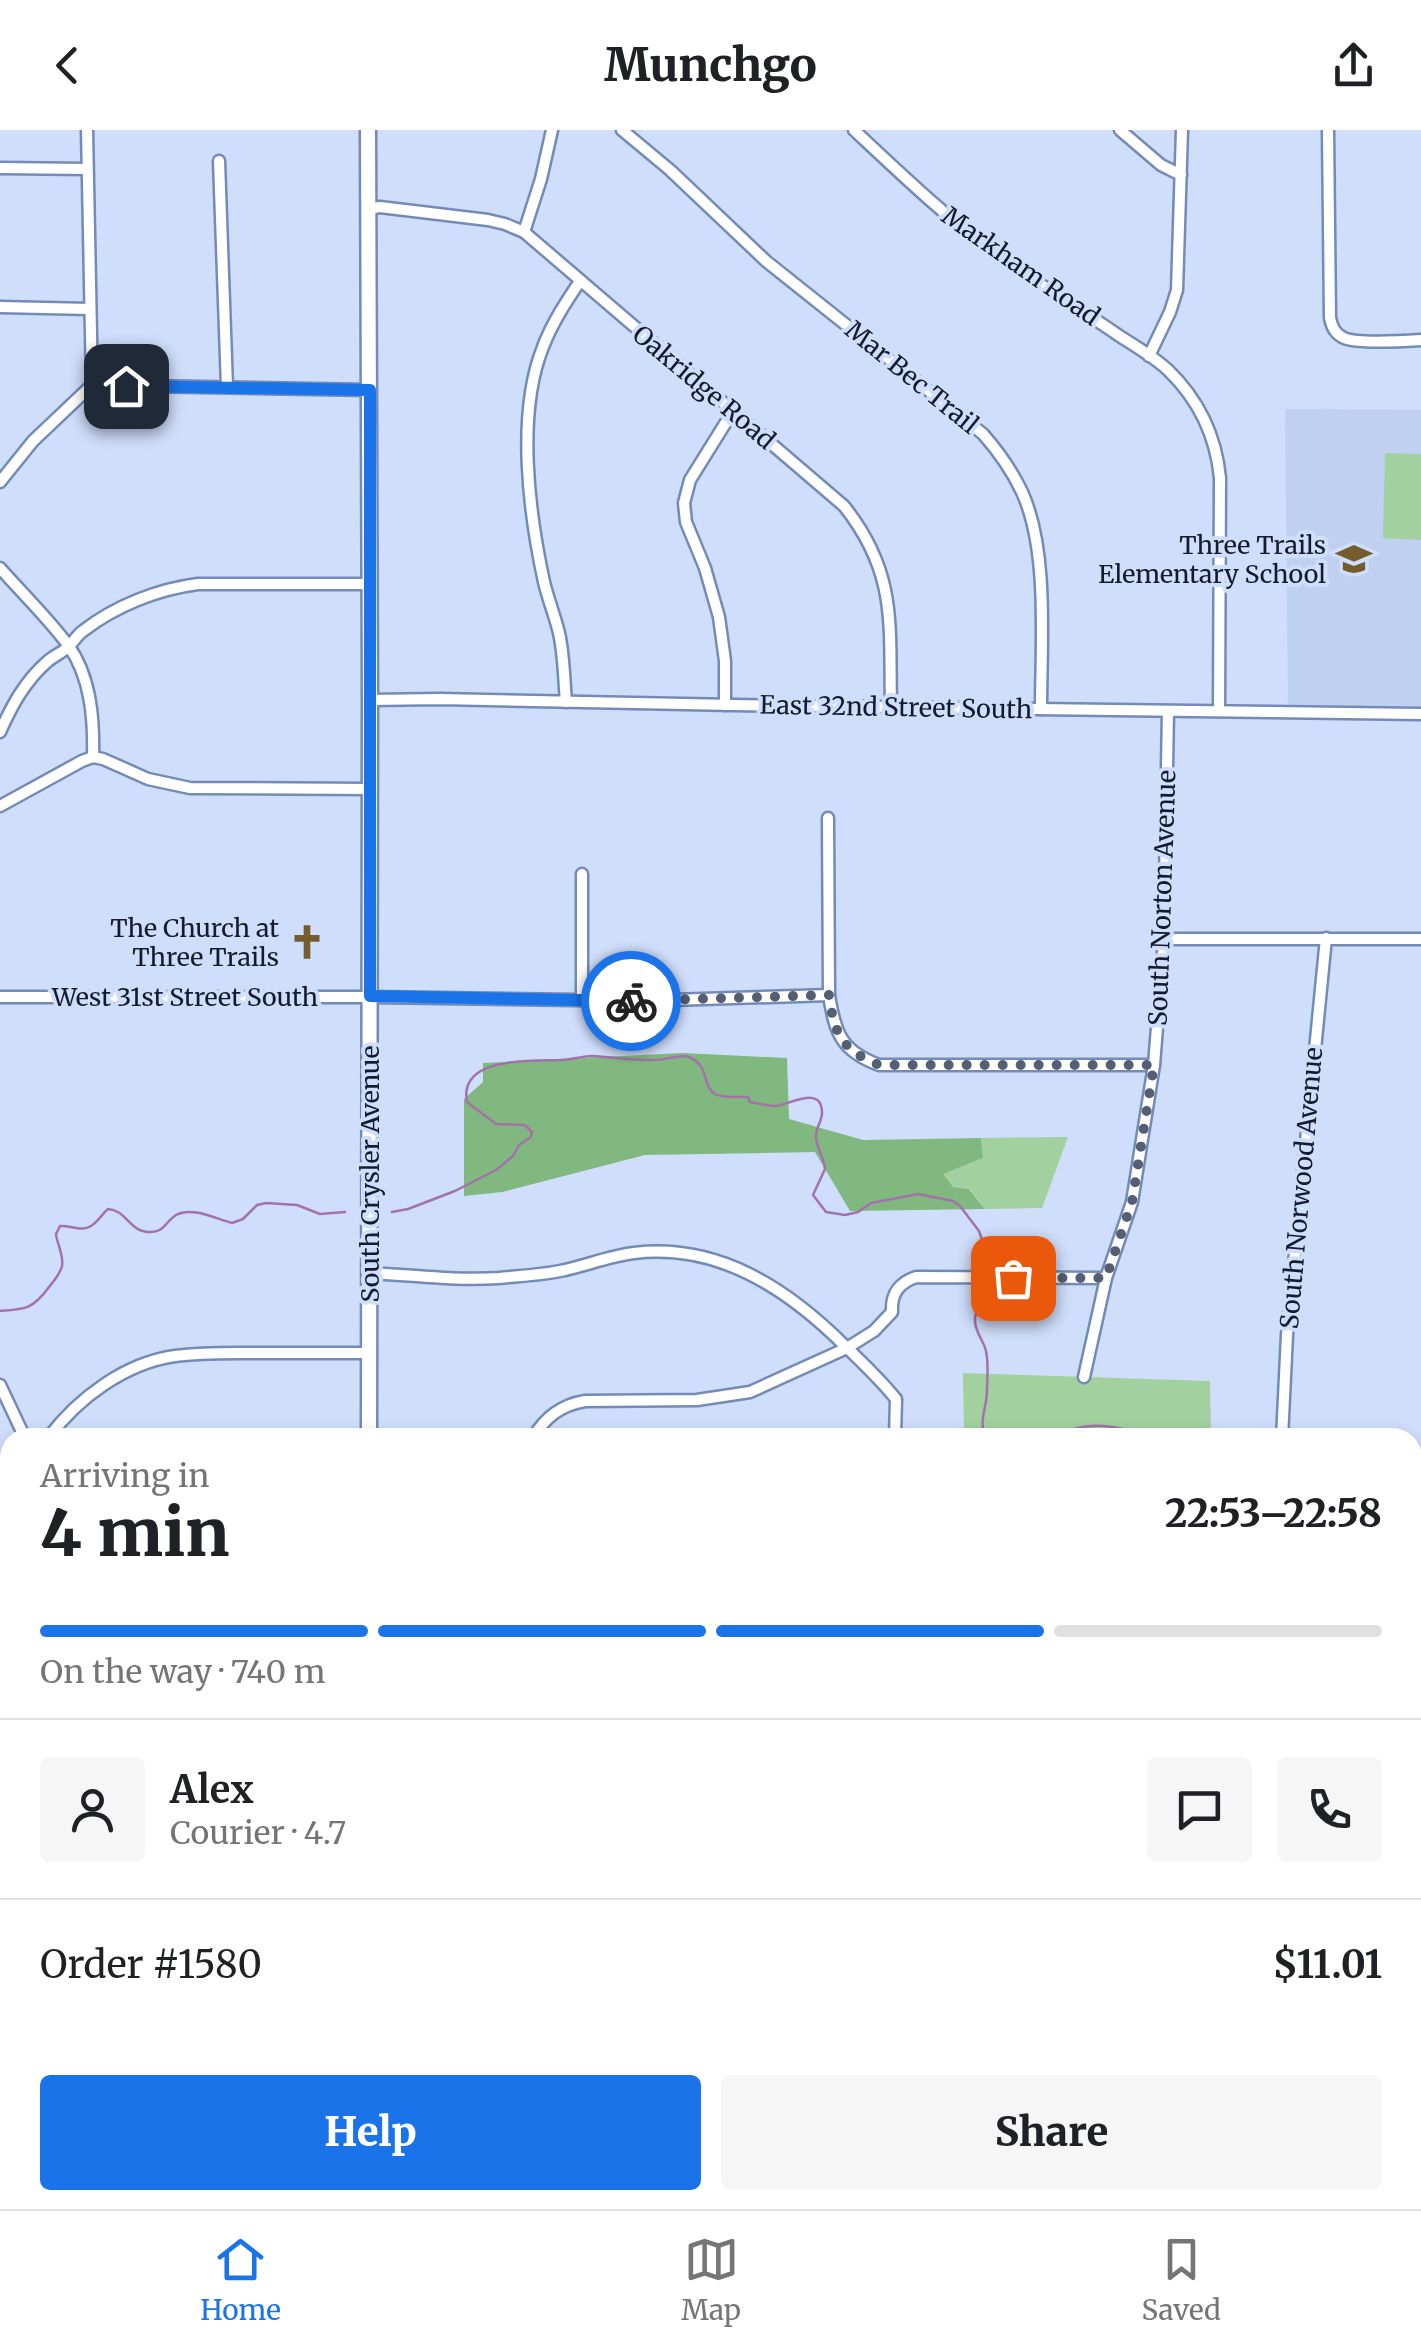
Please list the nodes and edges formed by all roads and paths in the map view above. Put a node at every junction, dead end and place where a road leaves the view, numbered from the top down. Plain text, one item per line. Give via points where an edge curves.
1 (86, 130) edge
2 (368, 130) edge
3 (552, 130) edge
4 (622, 130) edge
5 (854, 130) edge
6 (1120, 130) edge
7 (1182, 130) edge
8 (1328, 130) edge
9 (219, 160) dead end
10 (0, 168) edge
11 (88, 169) junction
12 (1181, 175) junction
13 (368, 209) junction
14 (524, 232) junction
15 (580, 281) junction
16 (0, 306) edge
17 (90, 309) junction
18 (1421, 340) edge
19 (1148, 356) junction
20 (92, 385) junction
21 (226, 387) junction
22 (370, 390) junction
23 (733, 411) junction
24 (0, 482) edge
25 (0, 568) edge
26 (370, 584) junction
27 (70, 646) junction
28 (370, 700) junction
29 (566, 702) junction
30 (726, 705) junction
31 (891, 707) junction
32 (1042, 709) junction
33 (1168, 711) junction
34 (1219, 711) junction
35 (1421, 714) edge
36 (0, 732) edge
37 (92, 758) junction
38 (370, 789) junction
39 (0, 806) edge
40 (828, 818) dead end
41 (582, 874) dead end
42 (1326, 938) junction
43 (1164, 939) junction
44 (1421, 939) edge
45 (829, 995) junction
46 (0, 996) edge
47 (370, 996) junction
48 (582, 1000) junction
49 (1154, 1065) junction
50 (370, 1274) junction
51 (1106, 1278) junction
52 (847, 1348) junction
53 (370, 1354) junction
54 (1084, 1376) dead end
55 (0, 1384) edge
56 (21, 1428) edge
57 (55, 1428) edge
58 (369, 1428) edge
59 (541, 1428) edge
60 (895, 1428) edge
61 (1282, 1428) edge

1 - 11 street
2 - 13 main road, South Crysler Avenue
3 - 14 street
4 - 32 street, Mar Bec Trail via 1000,454 1022,491 1036,540
5 - 19 street, Markham Road via 962,229
6 - 12 street
7 - 12 street
8 - 18 street via 1334,330 1346,340
9 - 21 street
10 - 11 street
11 - 17 street
12 - 19 street via 1177,290
13 - 14 street, Oakridge Road via 488,220
13 - 22 main road, South Crysler Avenue
14 - 15 street, Oakridge Road
15 - 23 street, Oakridge Road
15 - 29 street via 541,351 527,426 532,517 560,636
16 - 17 street
17 - 20 street
19 - 34 street via 1194,401 1218,456
20 - 21 street
20 - 24 street
21 - 22 street
22 - 26 main road, South Crysler Avenue
23 - 30 street via 690,480 684,503 719,617
23 - 31 street, Oakridge Road via 844,506 871,545 889,603
25 - 27 street
26 - 27 street via 180,586 124,606
26 - 28 main road, South Crysler Avenue
27 - 36 street via 16,697
27 - 37 street via 91,702
28 - 29 street, East 32nd Street South
28 - 38 main road, South Crysler Avenue
29 - 30 street, East 32nd Street South
30 - 31 street, East 32nd Street South
31 - 32 street, East 32nd Street South
32 - 33 street, East 32nd Street South
33 - 34 street, East 32nd Street South
33 - 43 street, South Norton Avenue
34 - 35 street, East 32nd Street South
37 - 38 street via 190,788
37 - 39 street
38 - 47 main road, South Crysler Avenue
40 - 45 street
41 - 48 street
42 - 43 street
42 - 44 street
42 - 61 street, South Norwood Avenue
43 - 49 street, South Norton Avenue
45 - 48 street, West 31st Street South
45 - 49 street via 842,1041 879,1065
46 - 47 street, West 31st Street South
47 - 48 street, West 31st Street South
47 - 50 main road, South Crysler Avenue
49 - 51 street, South Norton Avenue via 1132,1202
50 - 52 street via 498,1278 558,1272 631,1253 690,1254 777,1288
50 - 53 main road, South Crysler Avenue
51 - 52 street via 916,1277 895,1290 892,1312
51 - 54 street, South Norton Avenue
52 - 59 street via 750,1392 697,1400 584,1401 550,1416
52 - 60 street via 896,1399
53 - 57 street via 198,1354 148,1362 85,1398
53 - 58 main road, South Crysler Avenue
55 - 56 street

